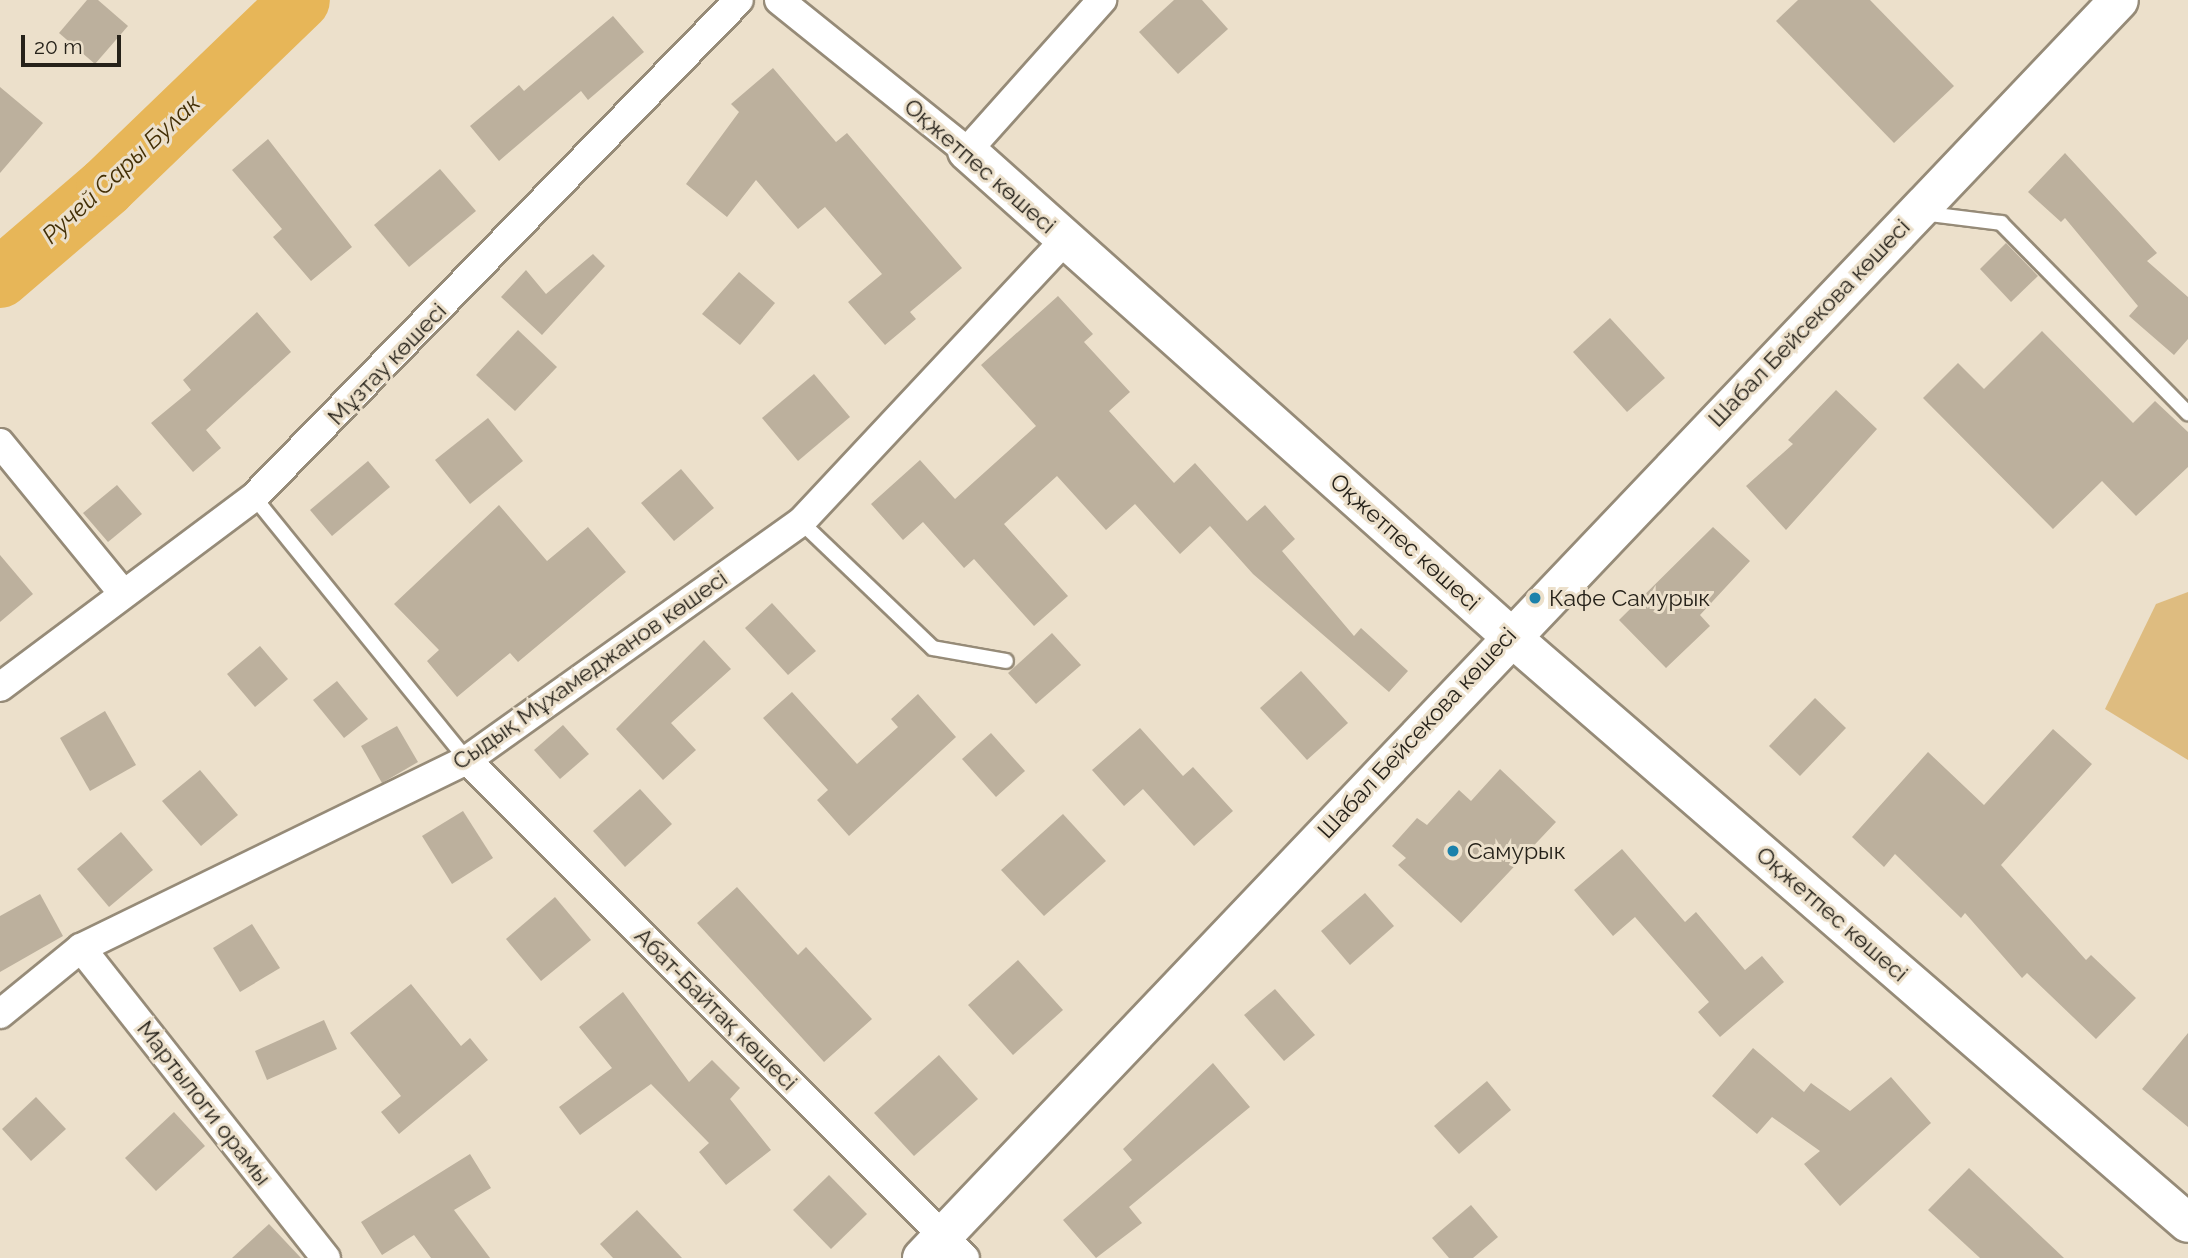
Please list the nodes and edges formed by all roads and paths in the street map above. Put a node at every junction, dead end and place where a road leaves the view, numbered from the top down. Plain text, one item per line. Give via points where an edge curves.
1 (739, 0) edge
2 (779, 0) edge
3 (1102, 0) edge
4 (2119, 0) edge
5 (967, 150) junction
6 (1916, 211) junction
7 (1065, 240) junction
8 (2188, 413) edge
9 (0, 443) edge
10 (254, 496) junction
11 (801, 522) junction
12 (122, 592) junction
13 (1509, 635) junction
14 (1006, 661) dead end
15 (0, 687) edge
16 (467, 760) junction
17 (81, 948) junction
18 (0, 1014) edge
19 (2188, 1223) edge
20 (943, 1251) edge
21 (326, 1258) edge

1 - 10 street, Мұзтау көшесі
2 - 5 street, Оқжетпес көшесі
3 - 5 street
4 - 6 main road, Шабал Бейсекова көшесі
5 - 7 main road, Оқжетпес көшесі
6 - 8 lane via 2001,223
6 - 13 main road, Шабал Бейсекова көшесі
7 - 11 street, Сыдық Мұхамеджанов көшесі
7 - 13 main road, Оқжетпес көшесі
9 - 12 street
10 - 12 street, Мұзтау көшесі
10 - 16 lane
11 - 14 lane via 933,648
11 - 16 street, Сыдық Мұхамеджанов көшесі
12 - 15 street, Мұзтау көшесі
13 - 19 main road, Оқжетпес көшесі
13 - 20 main road, Шабал Бейсекова көшесі
16 - 17 street, Сыдық Мұхамеджанов көшесі
16 - 20 street, Абат-Байтақ көшесі
17 - 18 street, Сыдық Мұхамеджанов көшесі
17 - 21 street, Мартылоги орамы

